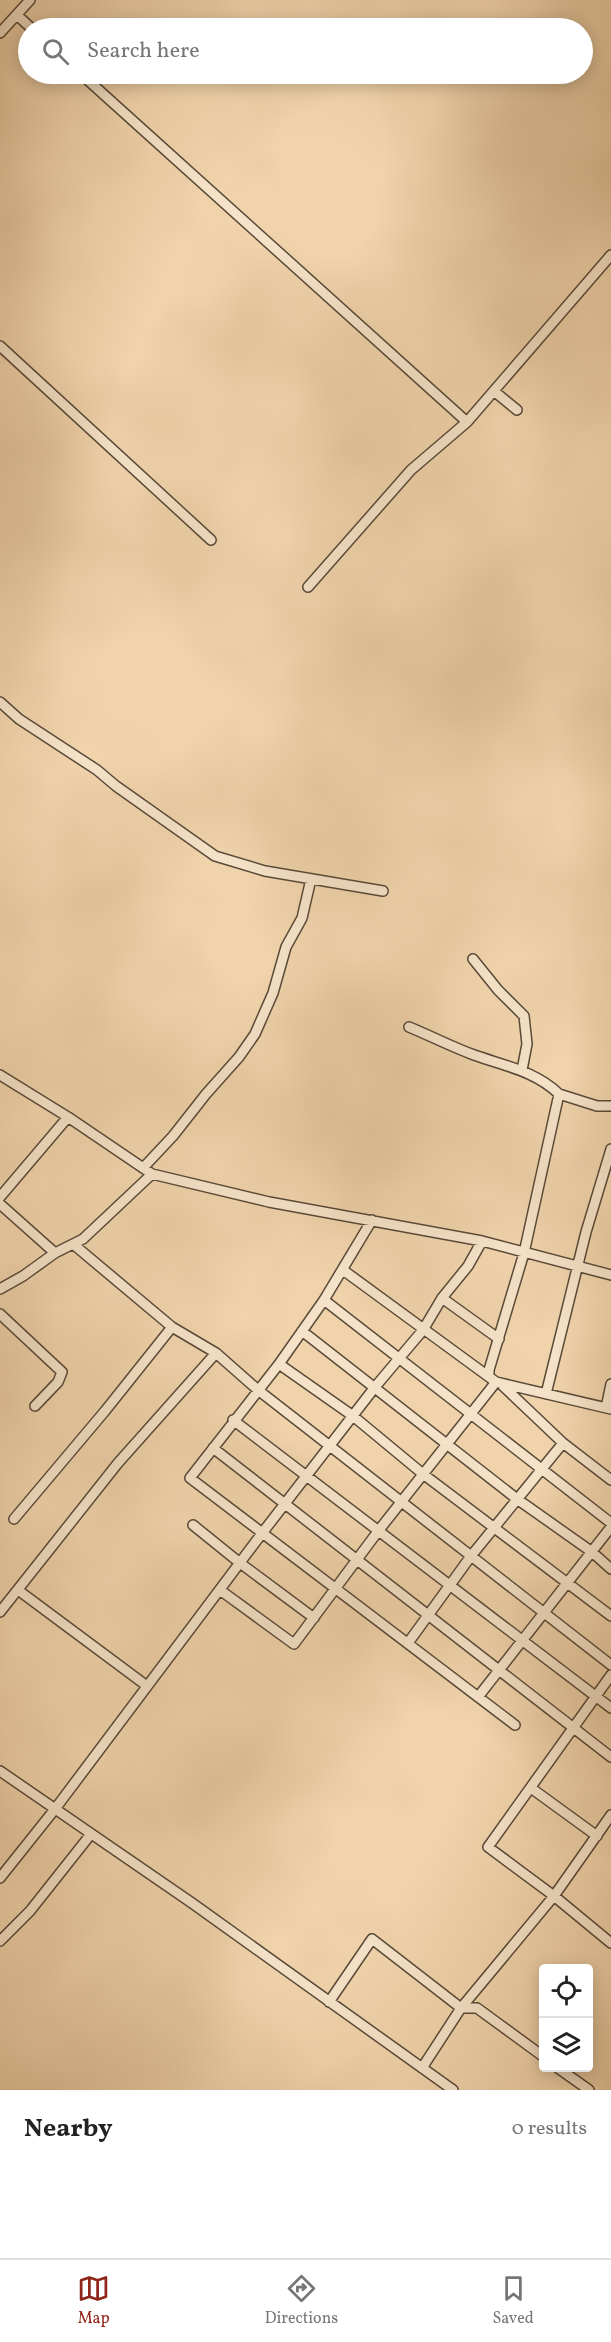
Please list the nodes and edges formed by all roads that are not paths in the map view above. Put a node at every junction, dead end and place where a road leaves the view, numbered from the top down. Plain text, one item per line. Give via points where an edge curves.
1 (30, 0) edge
2 (17, 15) junction
3 (20, 18) edge
4 (0, 33) edge
5 (92, 84) edge
6 (611, 255) edge
7 (0, 346) edge
8 (494, 391) junction
9 (517, 410) dead end
10 (467, 422) junction
11 (211, 540) dead end
12 (308, 587) dead end
13 (0, 702) edge
14 (311, 879) junction
15 (383, 891) dead end
16 (473, 960) dead end
17 (409, 1027) dead end
18 (522, 1070) junction
19 (0, 1074) edge
20 (559, 1094) junction
21 (611, 1106) edge
22 (68, 1117) junction
23 (611, 1149) edge
24 (143, 1168) junction
25 (152, 1174) junction
26 (0, 1197) edge
27 (0, 1204) edge
28 (372, 1220) junction
29 (482, 1241) junction
30 (73, 1244) junction
31 (55, 1253) junction
32 (524, 1253) junction
33 (579, 1267) junction
34 (343, 1270) junction
35 (611, 1275) edge
36 (0, 1276) edge
37 (4, 1287) edge
38 (442, 1298) junction
39 (324, 1300) junction
40 (0, 1314) edge
41 (172, 1328) junction
42 (423, 1330) junction
43 (302, 1331) junction
44 (500, 1339) junction
45 (216, 1353) junction
46 (399, 1359) junction
47 (279, 1364) junction
48 (495, 1381) junction
49 (611, 1384) edge
50 (375, 1387) junction
51 (258, 1390) junction
52 (546, 1394) junction
53 (35, 1406) dead end
54 (608, 1409) edge
55 (469, 1414) junction
56 (353, 1416) junction
57 (233, 1420) junction
58 (447, 1443) junction
59 (563, 1443) junction
60 (330, 1446) junction
61 (213, 1448) junction
62 (541, 1470) junction
63 (423, 1474) junction
64 (307, 1475) junction
65 (611, 1480) edge
66 (517, 1499) junction
67 (401, 1502) junction
68 (285, 1504) junction
69 (14, 1519) dead end
70 (193, 1525) dead end
71 (611, 1525) edge
72 (494, 1527) junction
73 (379, 1530) junction
74 (262, 1532) junction
75 (592, 1552) junction
76 (471, 1556) junction
77 (357, 1558) junction
78 (240, 1563) junction
79 (611, 1569) edge
80 (568, 1581) junction
81 (451, 1584) junction
82 (335, 1589) junction
83 (18, 1590) junction
84 (220, 1590) junction
85 (0, 1612) edge
86 (544, 1612) junction
87 (429, 1614) junction
88 (611, 1616) edge
89 (314, 1618) junction
90 (522, 1640) junction
91 (408, 1643) junction
92 (611, 1665) edge
93 (499, 1669) junction
94 (611, 1675) edge
95 (147, 1686) junction
96 (595, 1696) junction
97 (478, 1697) junction
98 (611, 1708) edge
99 (515, 1725) dead end
100 (573, 1727) junction
101 (611, 1757) edge
102 (0, 1771) edge
103 (531, 1788) junction
104 (55, 1809) junction
105 (611, 1815) edge
106 (91, 1833) junction
107 (597, 1836) junction
108 (0, 1878) edge
109 (554, 1896) junction
110 (0, 1941) edge
111 (611, 1943) edge
112 (329, 2002) junction
113 (460, 2008) junction
114 (539, 2054) edge
115 (422, 2068) junction
116 (565, 2072) edge
117 (453, 2090) edge
118 (589, 2090) edge

1 - 2 street
2 - 3 street
2 - 4 street
5 - 10 street
6 - 8 street
7 - 11 street
8 - 9 street
8 - 10 street
10 - 12 street via 411,470
13 - 14 street via 215,856
14 - 15 street
14 - 24 street via 302,918 286,947 273,993 255,1034
16 - 18 street via 524,1016 527,1044
17 - 18 street via 474,1055
18 - 20 street
19 - 22 street
20 - 21 street via 597,1106
20 - 32 street
22 - 24 street
22 - 26 street
23 - 33 street
24 - 25 street
25 - 28 street via 270,1202
25 - 30 street
27 - 31 street
28 - 29 street
28 - 34 street
29 - 32 street
29 - 38 street
30 - 31 street
30 - 41 street
31 - 37 street
32 - 33 street
32 - 44 street
33 - 35 street
33 - 52 street
34 - 39 street
34 - 42 street
36 - 37 street
38 - 42 street
38 - 44 street
39 - 43 street
39 - 46 street
40 - 53 street via 62,1372 58,1382
41 - 45 street
41 - 69 street
42 - 46 street
42 - 48 street
43 - 47 street
43 - 50 street
44 - 48 street via 489,1370
45 - 51 street
45 - 83 street via 118,1462
46 - 50 street
46 - 55 street
47 - 51 street
47 - 56 street
48 - 52 street
48 - 55 street
48 - 59 street
49 - 54 street
50 - 56 street
50 - 58 street
51 - 57 street
51 - 60 street
52 - 54 street
55 - 58 street
55 - 62 street
56 - 60 street
56 - 63 street
57 - 61 street
57 - 64 street
58 - 63 street
58 - 66 street
59 - 62 street
59 - 65 street
60 - 64 street
60 - 67 street
61 - 68 street
61 - 74 street via 190,1478
62 - 66 street
62 - 71 street
63 - 67 street
63 - 72 street
64 - 68 street
64 - 73 street
66 - 72 street
66 - 75 street
67 - 73 street
67 - 76 street
68 - 74 street
68 - 77 street
70 - 78 street
71 - 75 street
72 - 76 street
72 - 80 street
73 - 77 street
73 - 81 street
74 - 78 street
74 - 82 street
75 - 79 street
75 - 80 street
76 - 81 street
76 - 86 street
77 - 82 street
77 - 87 street
78 - 84 street
78 - 89 street
80 - 86 street
80 - 88 street
81 - 87 street
81 - 90 street
82 - 89 street
82 - 91 street
83 - 85 street
83 - 95 street
84 - 89 street via 294,1644
84 - 95 street
86 - 90 street
86 - 92 street
87 - 91 street
87 - 93 street
90 - 93 street
90 - 96 street
91 - 97 street
93 - 97 street
93 - 100 street
94 - 96 street
95 - 104 street
96 - 98 street
96 - 100 street
97 - 99 street
100 - 101 street
100 - 103 street
102 - 104 street
103 - 107 street
103 - 109 street via 488,1847
104 - 106 street
104 - 108 street
105 - 107 street
106 - 110 street via 30,1911
106 - 112 street
107 - 109 street
109 - 111 street
109 - 113 street
112 - 113 street via 372,1939
112 - 115 street
113 - 114 street via 477,2008
113 - 115 street
115 - 117 street
116 - 118 street

